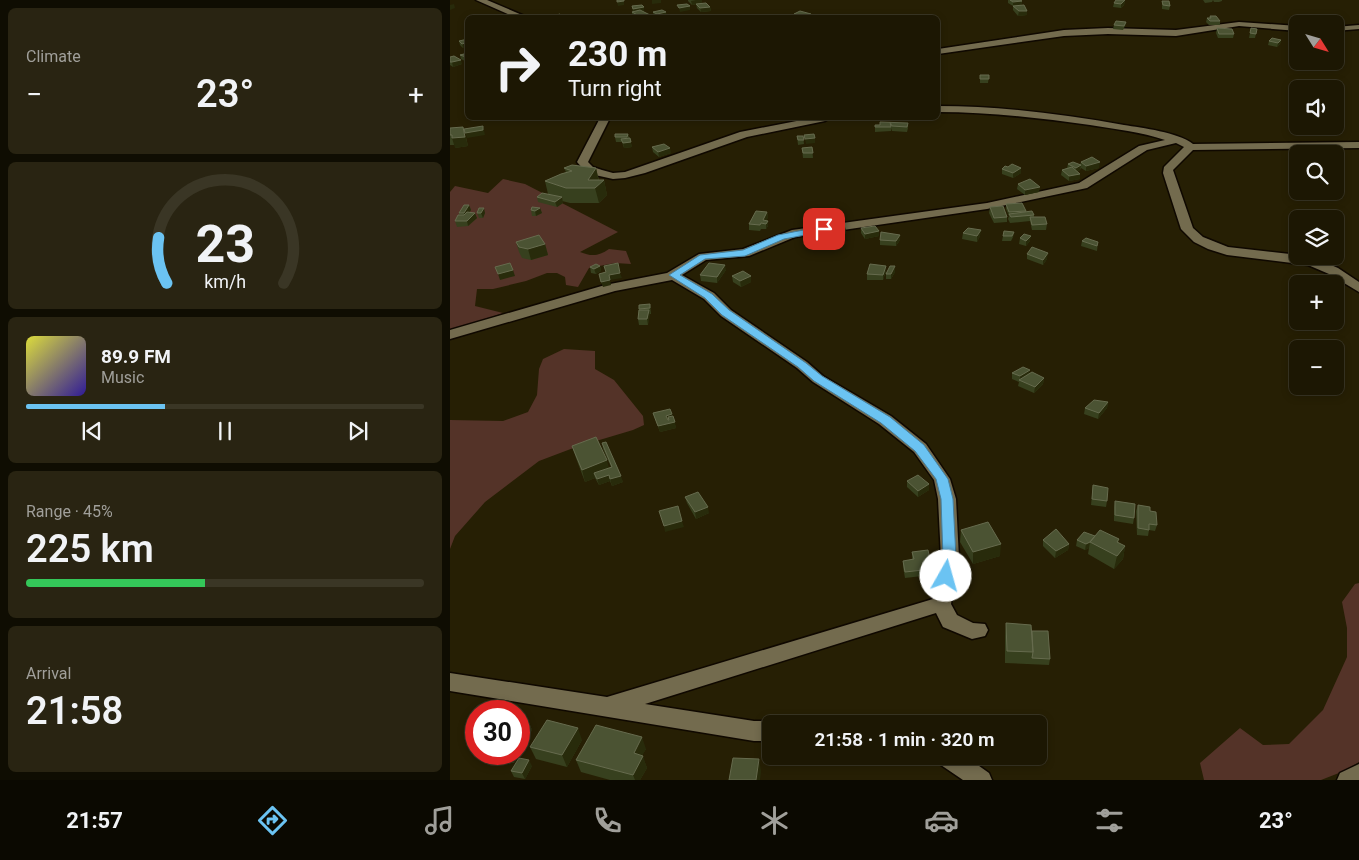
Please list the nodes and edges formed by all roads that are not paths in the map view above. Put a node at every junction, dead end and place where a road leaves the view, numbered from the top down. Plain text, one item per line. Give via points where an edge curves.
1 (476, 0) edge
2 (480, 0) edge
3 (493, 15) edge
4 (518, 15) edge
5 (1359, 27) edge
6 (1289, 28) edge
7 (1344, 28) edge
8 (940, 52) edge
9 (940, 109) edge
10 (604, 120) edge
11 (815, 120) edge
12 (1177, 140) junction
13 (1359, 145) edge
14 (1190, 147) junction
15 (674, 275) junction
16 (1359, 288) edge
17 (450, 335) edge
18 (941, 604) junction
19 (978, 630) dead end
20 (450, 682) edge
21 (604, 707) junction
22 (762, 730) edge
23 (959, 765) edge
24 (1359, 774) edge
25 (981, 780) edge
26 (1348, 780) edge

1 - 3 street
2 - 4 street
5 - 7 street
6 - 8 street via 1240,24 1176,33 1064,33
9 - 12 street via 993,110 1058,118 1133,129
10 - 11 street via 582,162 589,169 613,176 641,171 744,134
12 - 14 street
12 - 15 street via 1143,148 1084,186 987,206 792,234 745,253 703,257
13 - 14 street
14 - 16 street via 1168,168 1168,174 1186,229 1193,236 1208,246 1223,250 1308,260 1330,268
15 - 17 street via 610,288
15 - 18 street via 709,296 818,379 886,420 920,448 942,479 947,499 950,558
18 - 19 street via 950,621
18 - 21 street
20 - 21 street
21 - 22 street
23 - 25 street
24 - 26 street

